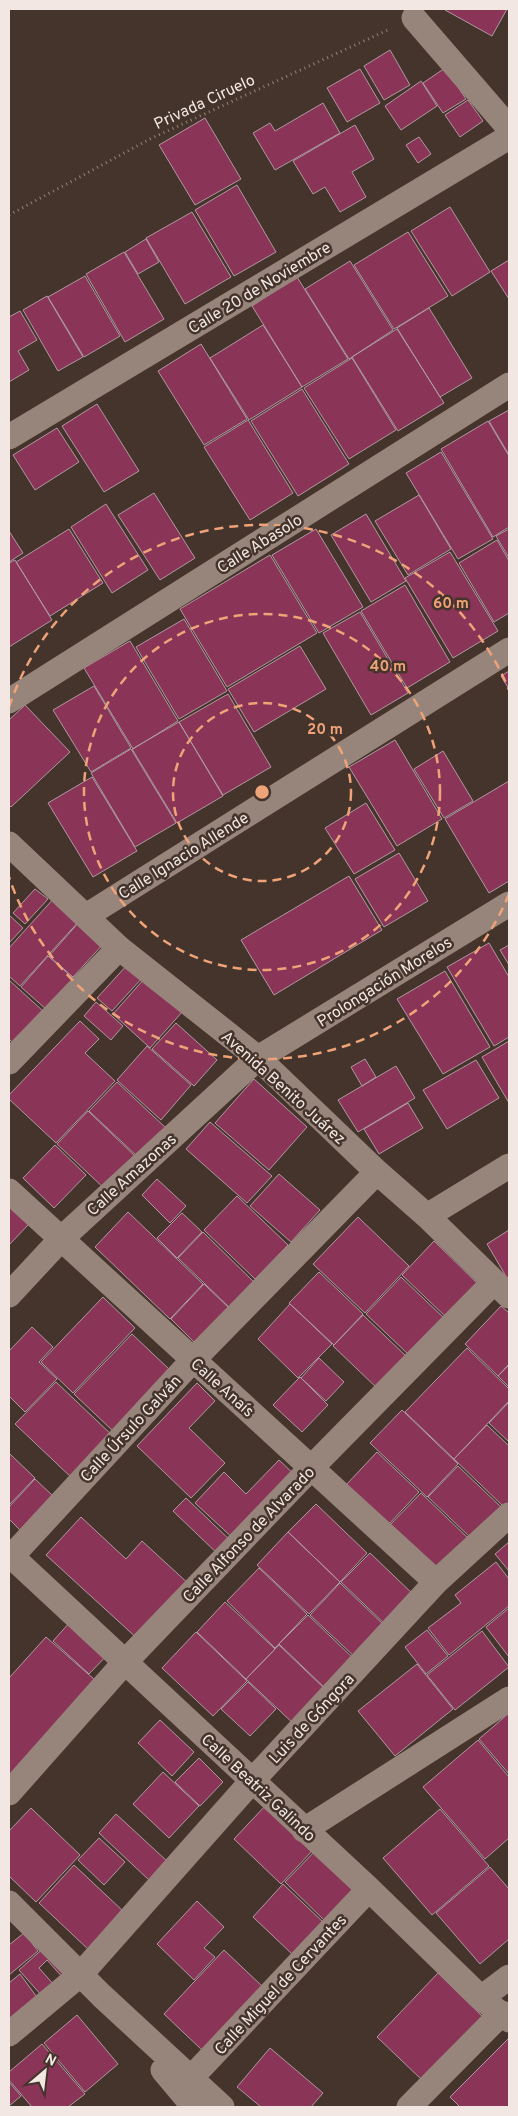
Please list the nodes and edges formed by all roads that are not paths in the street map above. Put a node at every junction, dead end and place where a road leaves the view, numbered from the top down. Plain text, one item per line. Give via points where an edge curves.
1 (414, 18) road end
2 (509, 128) edge
3 (509, 137) edge
4 (509, 385) edge
5 (9, 438) edge
6 (509, 650) edge
7 (9, 701) edge
8 (9, 844) edge
9 (509, 904) edge
10 (86, 916) junction
11 (119, 948) junction
12 (258, 1058) junction
13 (9, 1062) edge
14 (509, 1166) edge
15 (377, 1172) junction
16 (9, 1192) edge
17 (427, 1216) junction
18 (60, 1238) junction
19 (501, 1289) edge
20 (9, 1295) edge
21 (193, 1360) junction
22 (311, 1468) junction
23 (509, 1515) edge
24 (10, 1555) edge
25 (436, 1582) junction
26 (125, 1662) junction
27 (509, 1699) edge
28 (252, 1781) junction
29 (9, 1793) edge
30 (304, 1830) junction
31 (369, 1890) junction
32 (9, 1903) edge
33 (81, 1974) junction
34 (509, 1978) edge
35 (102, 1996) junction
36 (481, 1998) junction
37 (506, 2017) edge
38 (9, 2034) edge
39 (192, 2078) junction
40 (194, 2107) edge
41 (222, 2107) edge
42 (409, 2107) edge

1 - 2 street
3 - 5 street, Calle 20 de Noviembre
4 - 7 street, Calle Abasolo
6 - 10 street, Calle Ignacio Allende
8 - 10 street, Avenida Benito Juárez
9 - 12 street, Prolongación Morelos
10 - 11 street, Avenida Benito Juárez
11 - 12 street, Avenida Benito Juárez
11 - 13 street
12 - 15 street, Avenida Benito Juárez
12 - 18 street, Calle Amazonas
14 - 17 street
15 - 17 street, Avenida Benito Juárez
15 - 21 street, Calle Úrsulo Galván
16 - 18 street, Calle Anaís
17 - 19 street, Avenida Benito Juárez
18 - 20 street, Calle Amazonas
18 - 21 street, Calle Anaís
19 - 22 street, Calle Alfonso de Alvarado
21 - 22 street, Calle Anaís
21 - 24 street, Calle Úrsulo Galván
22 - 25 street, Calle Anaís
22 - 26 street, Calle Alfonso de Alvarado
23 - 25 street, Luis de Góngora
24 - 26 street, Calle Beatriz Galindo
25 - 28 street, Luis de Góngora
26 - 28 street, Calle Beatriz Galindo
26 - 29 street, Calle Alfonso de Alvarado
27 - 30 street
28 - 30 street, Calle Beatriz Galindo
28 - 33 street, Luis de Góngora
30 - 31 street, Calle Beatriz Galindo
31 - 36 street, Calle Beatriz Galindo
31 - 39 street, Calle Miguel de Cervantes
32 - 33 street
33 - 35 street
33 - 38 street, Luis de Góngora
34 - 36 street
35 - 39 street
35 - 40 street
36 - 37 street, Calle Beatriz Galindo
37 - 42 street
39 - 41 street

